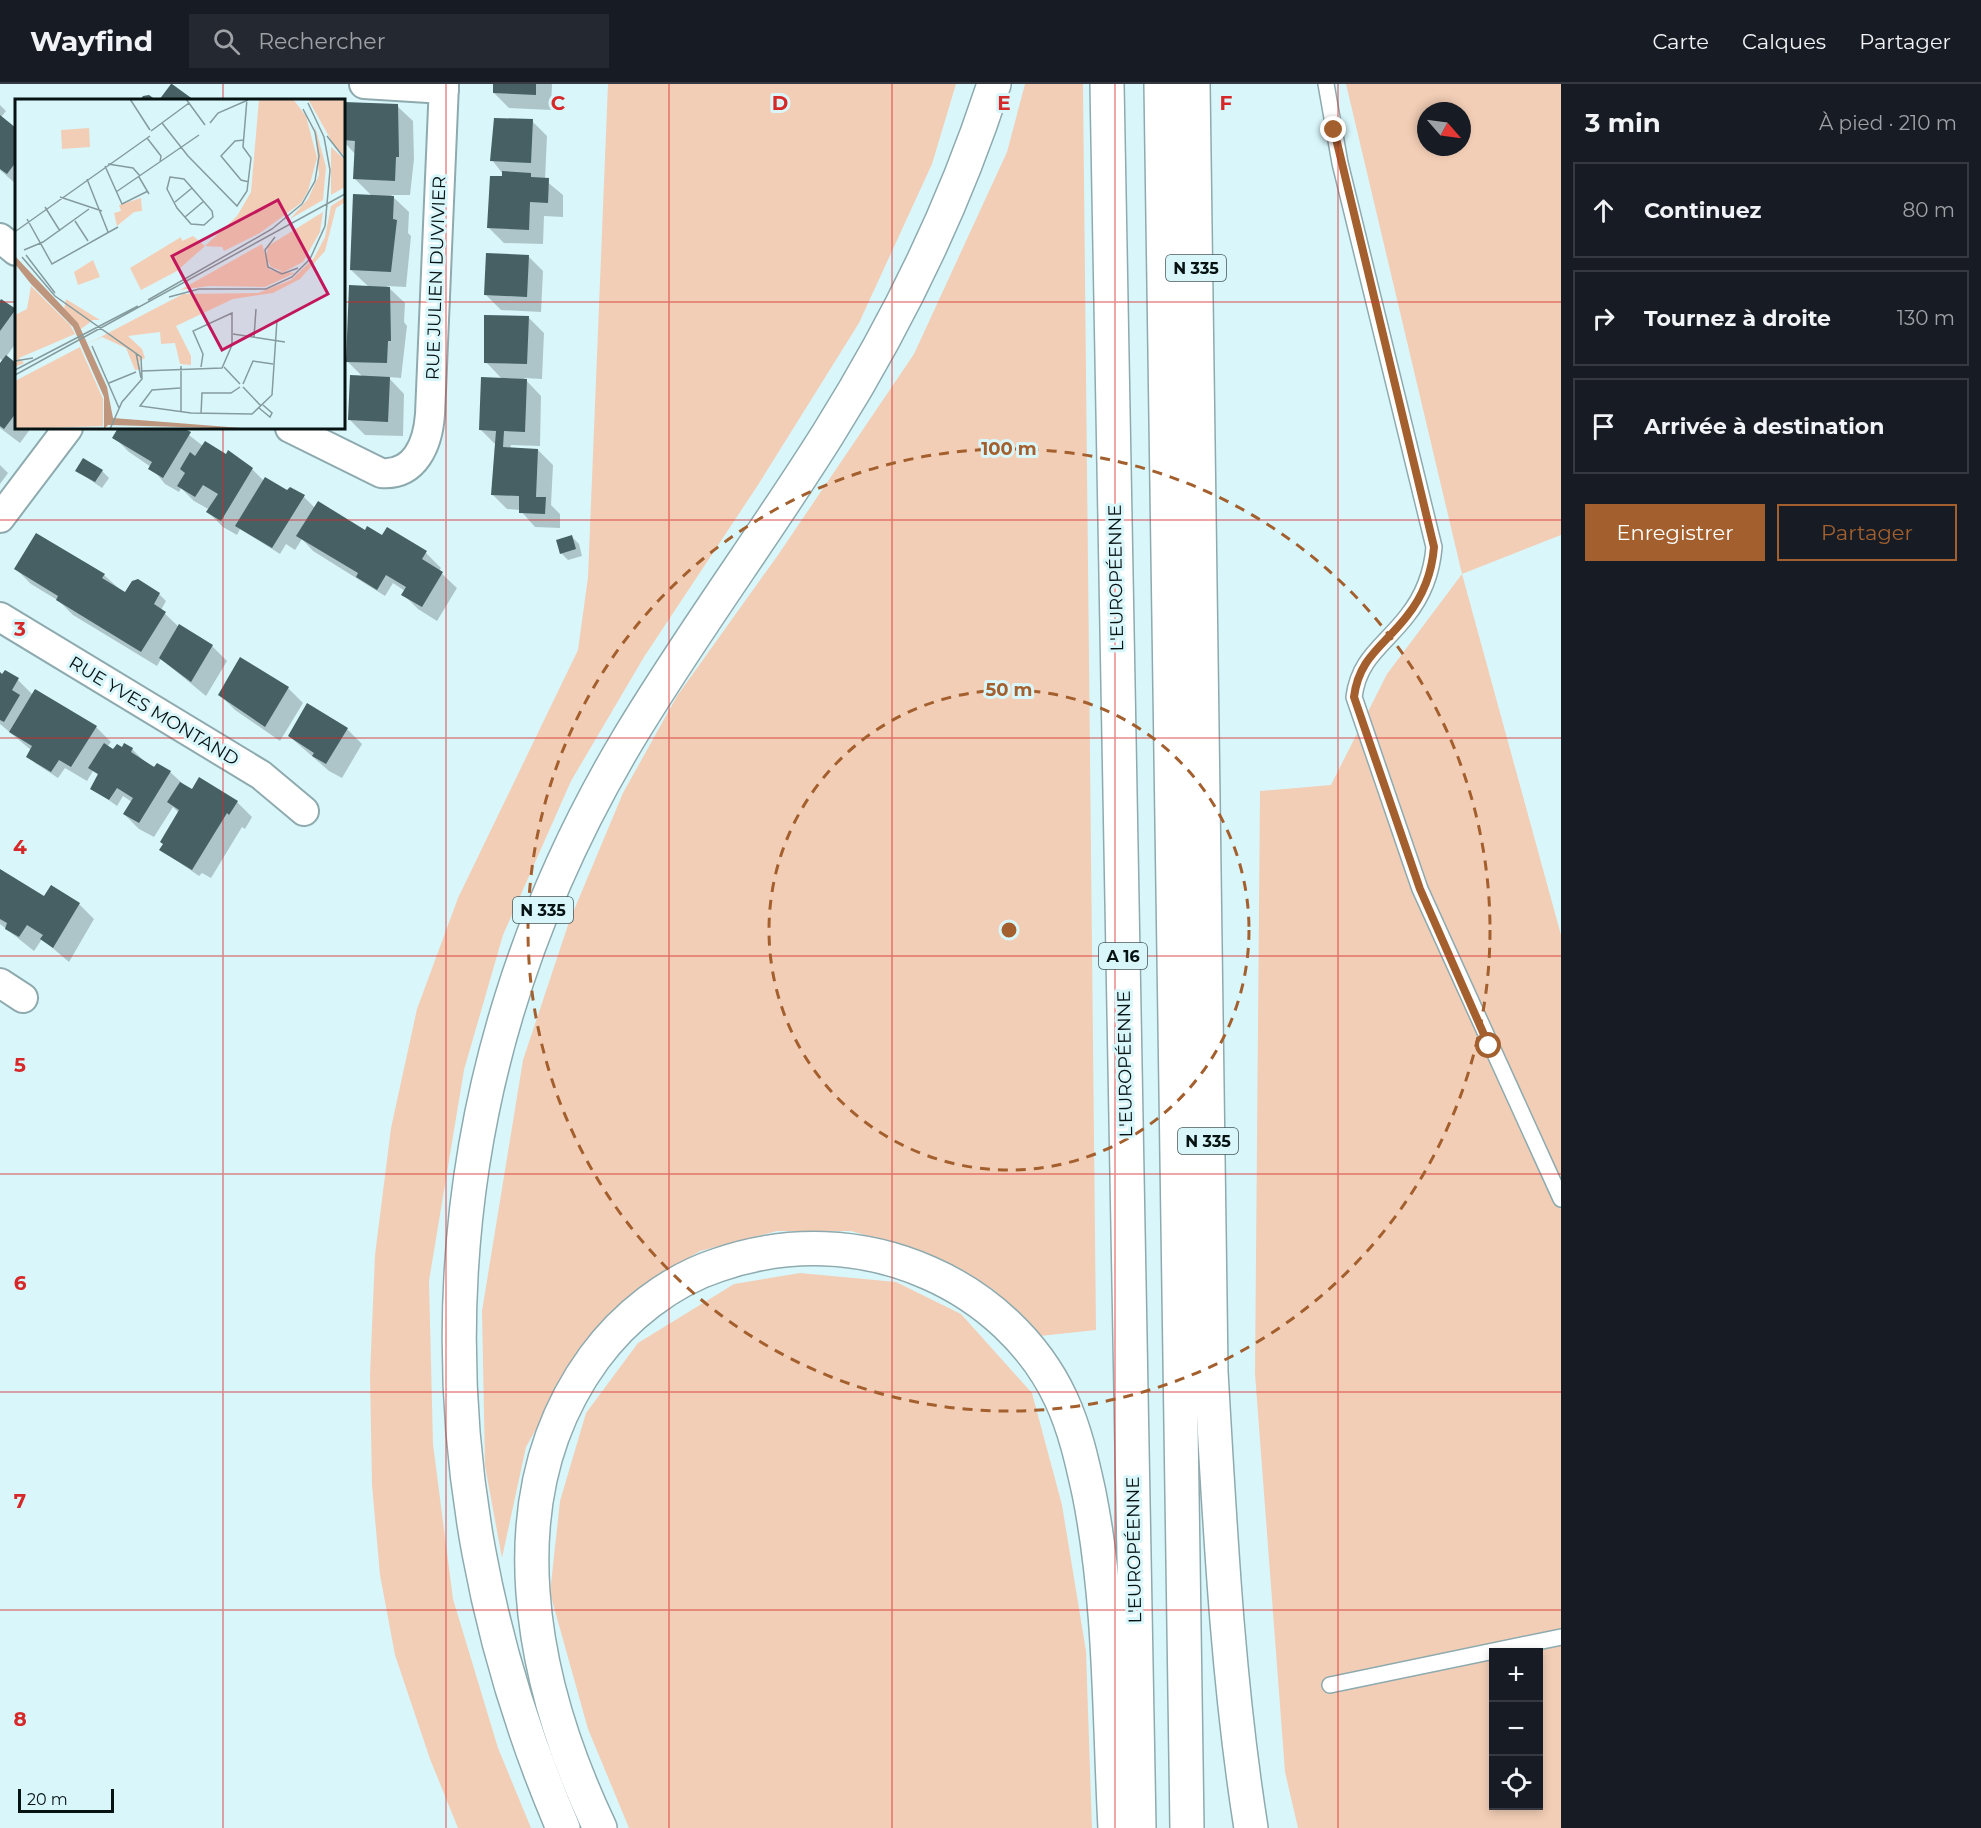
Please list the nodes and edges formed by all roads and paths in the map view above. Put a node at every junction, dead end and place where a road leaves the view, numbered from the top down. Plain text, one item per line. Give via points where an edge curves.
1 (364, 84) edge
2 (994, 84) edge
3 (1107, 84) edge
4 (1161, 84) edge
5 (1193, 84) edge
6 (1326, 84) edge
7 (444, 86) edge
8 (0, 238) edge
9 (15, 250) edge
10 (67, 429) edge
11 (292, 429) edge
12 (0, 518) edge
13 (0, 617) edge
14 (304, 811) dead end
15 (1561, 1199) edge
16 (1561, 1637) edge
17 (1330, 1685) dead end
18 (563, 1828) edge
19 (600, 1828) edge
20 (1115, 1828) edge
21 (1139, 1828) edge
22 (1187, 1828) edge
23 (1251, 1828) edge

1 - 7 street
2 - 18 highway, N 335 via 951,203 882,345 829,433 628,738 576,837 530,944 491,1075 467,1207 461,1274 459,1353 466,1477 501,1657 538,1769
3 - 21 highway, L'EUROPÉENNE / A 16
4 - 22 highway, A 16
5 - 23 highway, N 335 via 1211,1372 1230,1660
6 - 15 lane via 1340,163 1434,547 1431,572 1417,603 1364,662 1356,679 1354,697 1420,889
7 - 11 street, RUE JULIEN DUVIVIER via 429,426 422,449 410,466 390,474 371,470
8 - 9 street
10 - 12 street
13 - 14 street, RUE YVES MONTAND via 261,776
16 - 17 lane
19 - 20 highway via 554,1712 533,1611 534,1520 553,1435 576,1384 594,1359 616,1331 649,1303 716,1265 761,1252 807,1247 884,1257 955,1285 1015,1332 1053,1384 1075,1437 1096,1533

